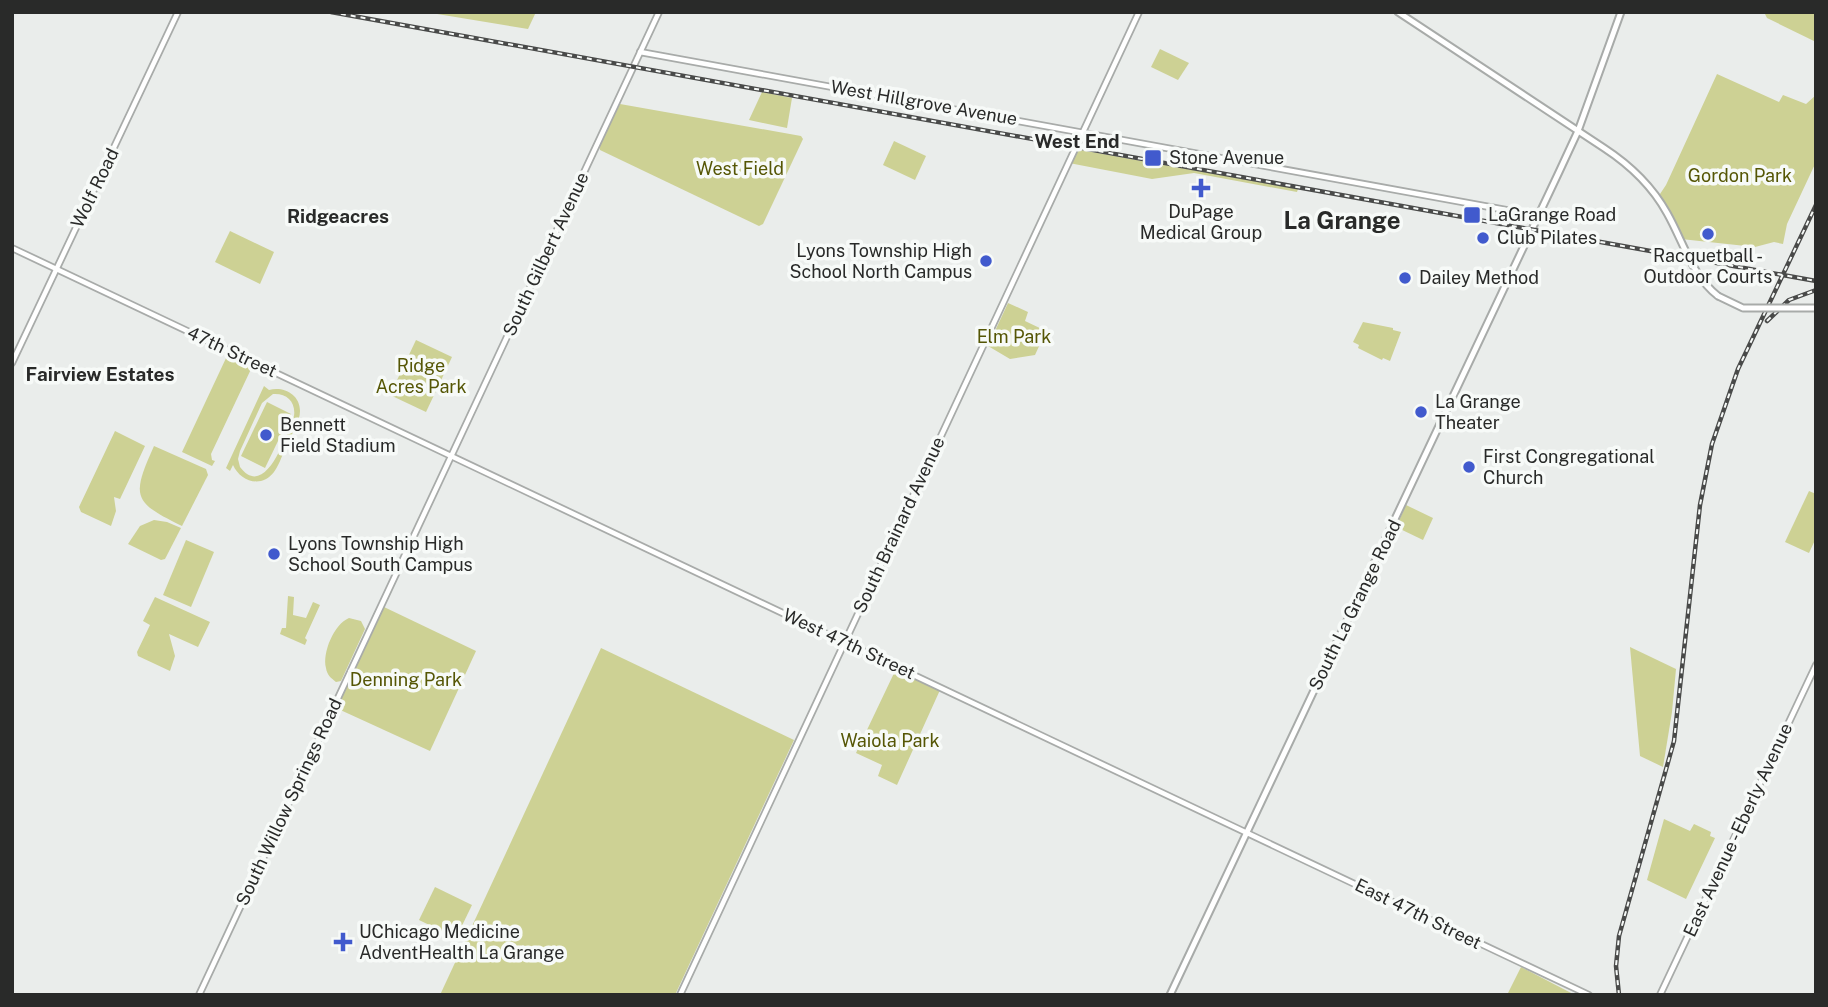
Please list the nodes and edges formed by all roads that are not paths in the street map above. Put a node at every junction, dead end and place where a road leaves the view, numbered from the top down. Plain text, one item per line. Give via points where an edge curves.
1 (178, 12) edge
2 (659, 12) edge
3 (1139, 12) edge
4 (1398, 12) edge
5 (1621, 12) edge
6 (640, 52) junction
7 (1578, 131) junction
8 (1083, 132) junction
9 (1539, 216) junction
10 (12, 248) edge
11 (56, 269) junction
12 (1816, 308) edge
13 (12, 363) edge
14 (452, 457) junction
15 (844, 642) junction
16 (1816, 666) edge
17 (1247, 832) junction
18 (199, 995) edge
19 (680, 995) edge
20 (1170, 995) edge
21 (1589, 995) edge
22 (1660, 995) edge

1 - 11 street, Wolf Road
2 - 6 street, South Gilbert Avenue
3 - 8 street, South Brainard Avenue
4 - 7 main road
5 - 7 main road, South La Grange Road
6 - 8 street, West Hillgrove Avenue
6 - 14 street, South Gilbert Avenue
7 - 9 main road, South La Grange Road
7 - 12 main road, bridge via 1615,156 1654,192 1701,279 1718,296 1743,307
8 - 9 street, West Hillgrove Avenue
8 - 15 street, South Brainard Avenue
9 - 17 main road, South La Grange Road
10 - 11 street, 47th Street
11 - 13 street, Wolf Road
11 - 14 street, 47th Street
14 - 15 street, West 47th Street
14 - 18 street, South Willow Springs Road
15 - 17 street, West 47th Street
15 - 19 street, South Brainard Avenue
16 - 22 street, East Avenue - Eberly Avenue
17 - 20 main road, South La Grange Road
17 - 21 street, East 47th Street

